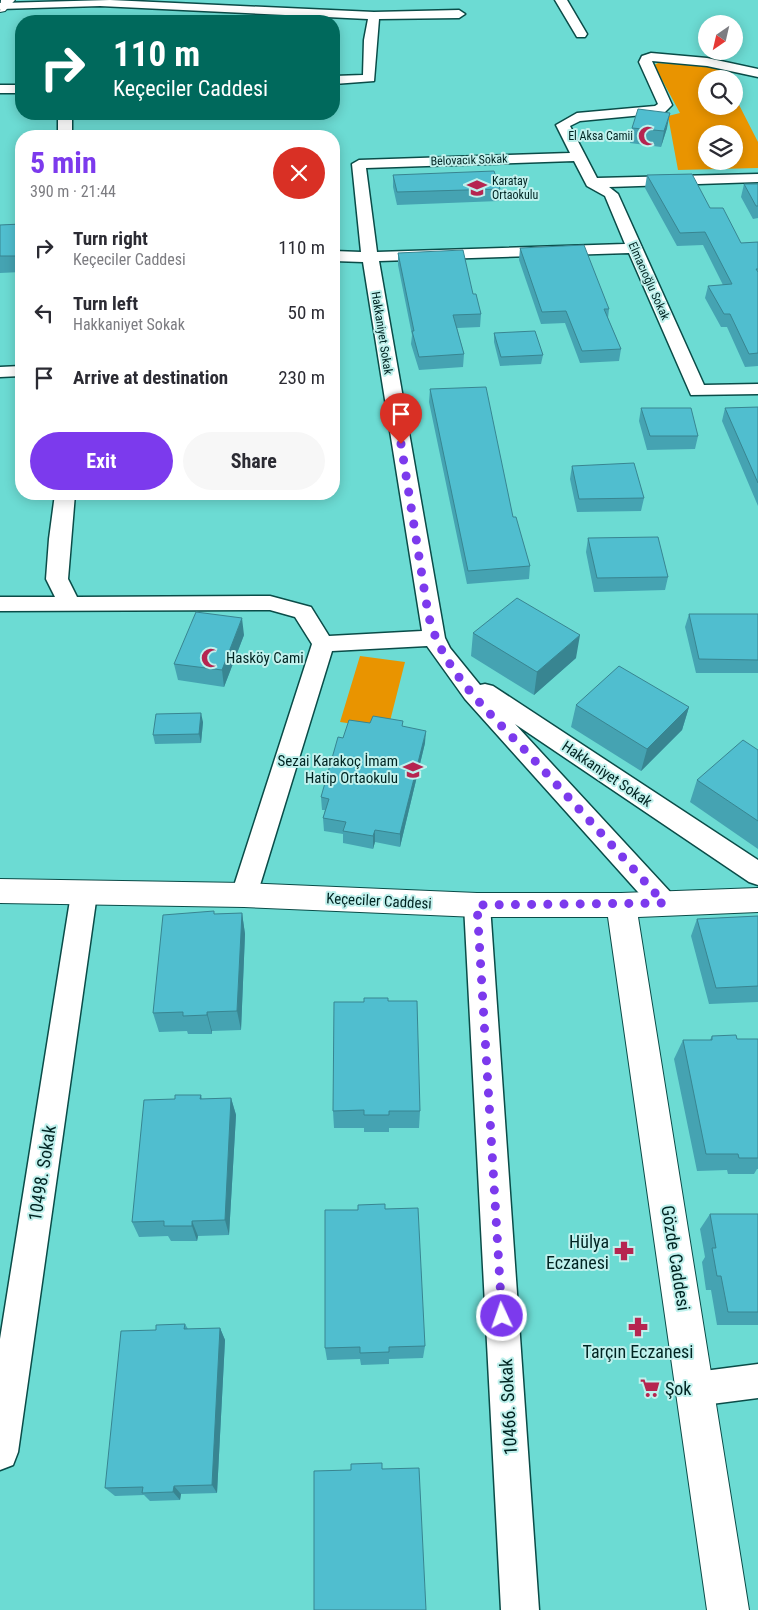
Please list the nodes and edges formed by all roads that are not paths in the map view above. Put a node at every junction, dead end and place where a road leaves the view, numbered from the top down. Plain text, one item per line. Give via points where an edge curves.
1 (561, 0) edge
2 (4, 5) edge
3 (215, 9) junction
4 (459, 14) dead end
5 (214, 15) edge
6 (280, 15) edge
7 (340, 16) edge
8 (374, 16) junction
9 (581, 34) dead end
10 (758, 72) edge
11 (340, 80) edge
12 (0, 89) edge
13 (15, 89) edge
14 (579, 157) junction
15 (359, 164) joint
16 (758, 178) edge
17 (592, 183) junction
18 (635, 248) junction
19 (340, 256) edge
20 (370, 258) junction
21 (15, 371) edge
22 (0, 372) edge
23 (758, 389) edge
24 (64, 500) edge
25 (0, 604) edge
26 (70, 604) junction
27 (434, 638) junction
28 (323, 644) junction
29 (457, 672) junction
30 (758, 874) edge
31 (0, 891) edge
32 (84, 894) junction
33 (244, 895) junction
34 (758, 900) edge
35 (664, 903) junction
36 (477, 905) junction
37 (621, 906) junction
38 (758, 1381) edge
39 (696, 1389) junction
40 (0, 1452) edge
41 (520, 1610) edge
42 (728, 1610) edge

1 - 9 street
2 - 3 street via 100,3 127,9
3 - 5 street
3 - 6 street
4 - 8 street
7 - 8 street
8 - 11 street via 369,78
10 - 14 street, Elmacıoğlu Sokak via 707,62 646,59 664,104 659,110 577,117 563,125
12 - 13 street
14 - 15 street, Belovacık Sokak
14 - 17 street, Elmacıoğlu Sokak
15 - 20 street, Hakkaniyet Sokak
16 - 17 street
17 - 18 street, Elmacıoğlu Sokak via 611,194
18 - 20 street
18 - 23 street, Elmacıoğlu Sokak via 698,391
19 - 20 street
20 - 27 street, Hakkaniyet Sokak
21 - 22 street
24 - 26 street via 57,579
25 - 26 street
26 - 28 street via 270,603 303,612
27 - 28 street
27 - 29 street, Hakkaniyet Sokak
28 - 33 street
29 - 30 street, Hakkaniyet Sokak
29 - 35 street, Hakkaniyet Sokak
31 - 32 street, Keçeciler Caddesi
32 - 33 street, Keçeciler Caddesi
32 - 40 street, 10498. Sokak
33 - 36 street, Keçeciler Caddesi
34 - 35 street, Keçeciler Caddesi
35 - 37 street, Keçeciler Caddesi
36 - 37 street, Keçeciler Caddesi
36 - 41 street, 10466. Sokak
37 - 39 street, Gözde Caddesi
38 - 39 street
39 - 42 street, Gözde Caddesi

